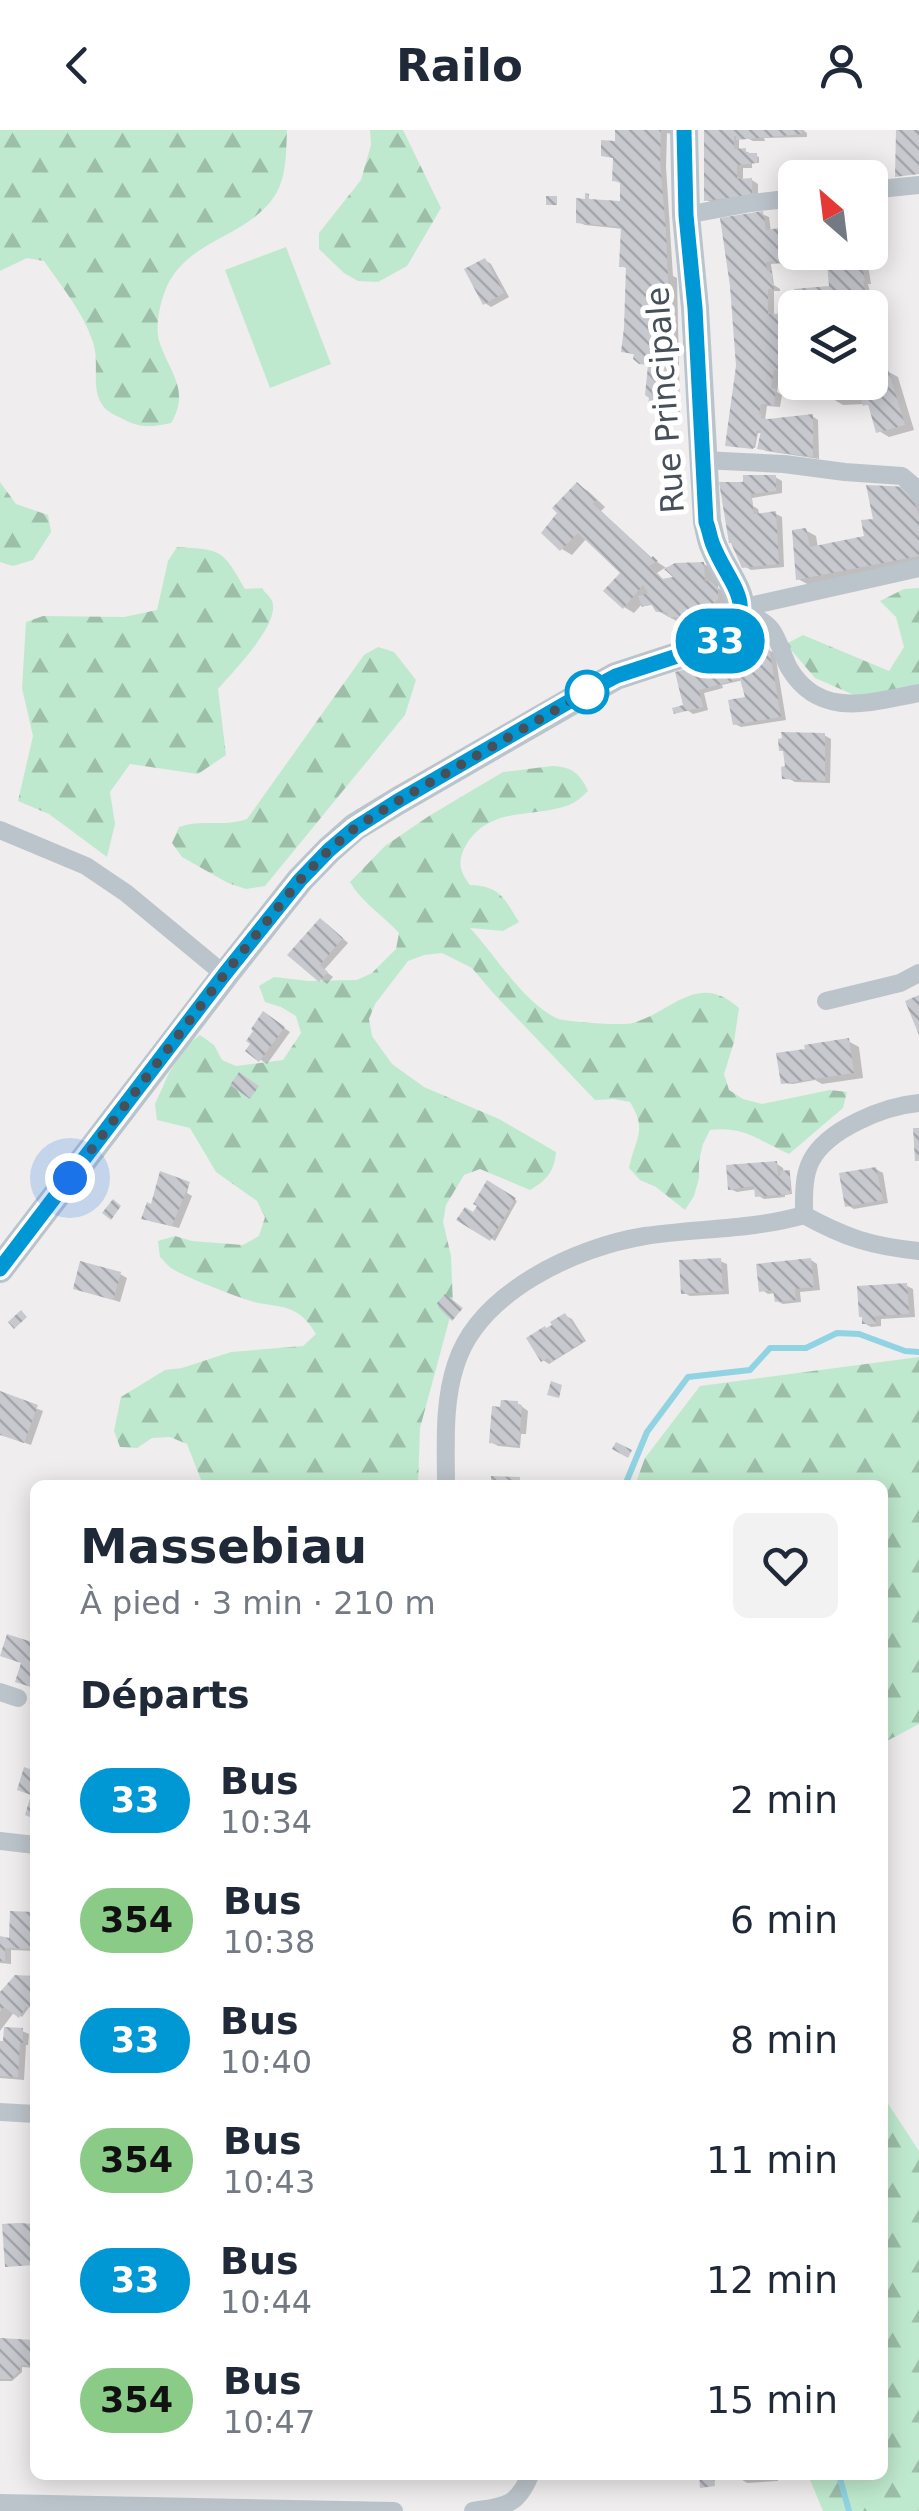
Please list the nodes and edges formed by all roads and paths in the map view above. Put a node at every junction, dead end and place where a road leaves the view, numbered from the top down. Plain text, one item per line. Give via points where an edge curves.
1 (684, 130) edge
2 (919, 184) edge
3 (888, 188) edge
4 (778, 200) edge
5 (686, 215) junction
6 (702, 460) junction
7 (919, 495) edge
8 (919, 568) edge
9 (741, 608) junction
10 (919, 693) edge
11 (0, 830) edge
12 (919, 973) edge
13 (224, 975) junction
14 (826, 1001) dead end
15 (919, 1103) edge
16 (804, 1215) junction
17 (919, 1251) edge
18 (0, 1269) edge
19 (446, 1480) edge
20 (0, 1841) edge
21 (30, 1844) edge
22 (0, 2112) edge
23 (30, 2114) edge
24 (527, 2484) edge
25 (0, 2502) edge
26 (379, 2511) edge
27 (394, 2511) edge
28 (473, 2511) edge

1 - 5 main road, Rue Principale
2 - 3 street
4 - 5 street
5 - 6 main road, Rue Principale
6 - 7 street via 902,476
6 - 9 main road, Rue Principale via 706,522
8 - 9 street
9 - 10 street via 772,629 790,670 822,699 852,706
9 - 13 main road via 717,643 616,676 355,828 300,880
11 - 13 street via 86,866
12 - 14 street
13 - 18 main road
15 - 16 street via 864,1118 826,1141 810,1162
16 - 17 street via 873,1245
16 - 19 street via 643,1236 538,1273 497,1304 457,1361 446,1413
20 - 21 street
22 - 23 street
24 - 28 street via 505,2506
25 - 26 street
26 - 27 street

